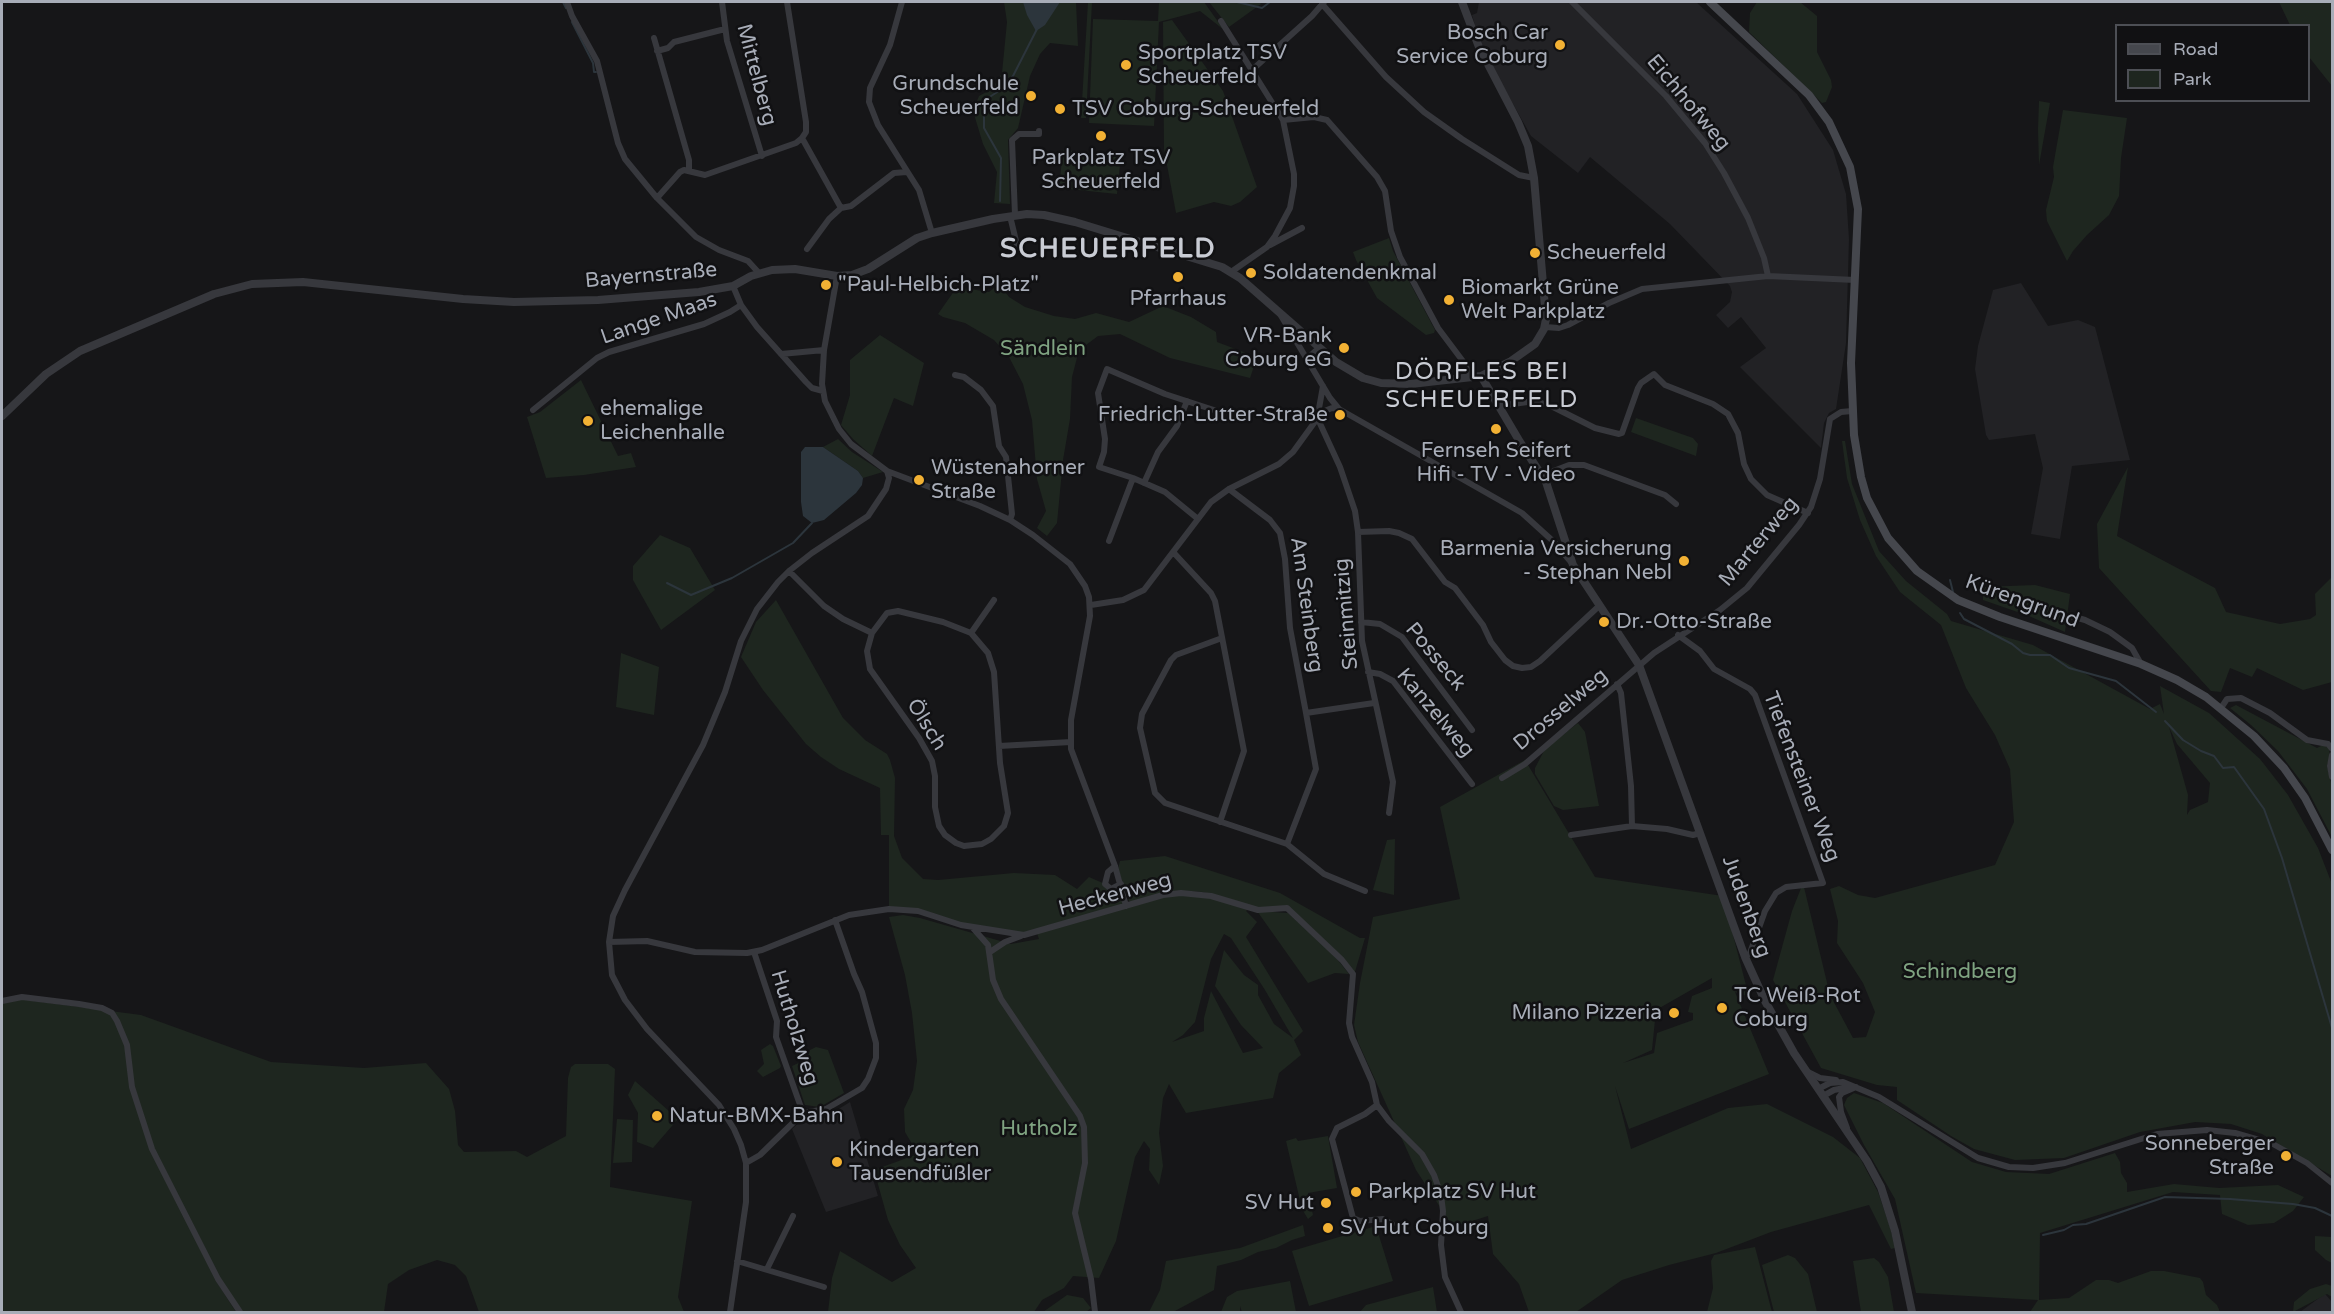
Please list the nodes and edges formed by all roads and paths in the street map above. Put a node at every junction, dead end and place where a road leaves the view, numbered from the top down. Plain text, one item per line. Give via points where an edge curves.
1 (567, 2) edge
2 (722, 2) edge
3 (787, 2) edge
4 (902, 2) edge
5 (1462, 2) edge
6 (1572, 2) edge
7 (1710, 2) edge
8 (1323, 3) edge
9 (1221, 21) dead end
10 (725, 29) junction
11 (654, 38) dead end
12 (657, 51) junction
13 (1252, 70) junction
14 (1283, 120) junction
15 (1039, 130) dead end
16 (802, 138) junction
17 (762, 156) junction
18 (689, 171) junction
19 (907, 172) junction
20 (1534, 178) junction
21 (657, 198) junction
22 (841, 208) junction
23 (1012, 216) junction
24 (1302, 228) dead end
25 (932, 233) junction
26 (1017, 245) dead end
27 (1267, 247) junction
28 (807, 249) dead end
29 (1232, 272) junction
30 (759, 273) junction
31 (837, 276) junction
32 (1768, 276) junction
33 (1856, 280) junction
34 (732, 286) junction
35 (741, 305) junction
36 (1278, 311) junction
37 (1545, 327) junction
38 (1320, 347) junction
39 (824, 350) junction
40 (780, 354) junction
41 (1312, 367) junction
42 (955, 375) dead end
43 (1481, 376) junction
44 (1472, 378) junction
45 (1323, 386) junction
46 (823, 391) junction
47 (1187, 401) junction
48 (1498, 406) junction
49 (1339, 409) junction
50 (533, 410) dead end
51 (1852, 411) junction
52 (1220, 412) dead end
53 (2, 416) edge
54 (1317, 417) junction
55 (887, 471) junction
56 (1543, 475) junction
57 (1133, 478) junction
58 (1144, 483) junction
59 (1229, 489) junction
60 (1676, 504) dead end
61 (1808, 513) junction
62 (1197, 519) junction
63 (1010, 520) junction
64 (1358, 532) junction
65 (1109, 541) dead end
66 (1555, 543) junction
67 (1565, 543) junction
68 (1174, 553) junction
69 (1573, 565) junction
70 (789, 571) junction
71 (994, 600) dead end
72 (1091, 605) junction
73 (1599, 606) junction
74 (2071, 616) dead end
75 (1360, 622) junction
76 (872, 633) junction
77 (971, 633) junction
78 (1678, 635) junction
79 (1222, 638) junction
80 (2141, 664) junction
81 (1639, 665) junction
82 (1368, 672) junction
83 (1617, 684) junction
84 (1374, 703) junction
85 (2221, 708) junction
86 (1306, 713) junction
87 (1472, 730) dead end
88 (1071, 742) junction
89 (999, 746) junction
90 (2332, 749) edge
91 (2332, 755) edge
92 (2332, 777) edge
93 (1502, 778) dead end
94 (1472, 784) dead end
95 (1389, 813) dead end
96 (1220, 822) junction
97 (1632, 826) junction
98 (1700, 833) junction
99 (1571, 835) dead end
100 (1287, 844) junction
101 (2332, 850) edge
102 (1115, 866) junction
103 (1121, 884) junction
104 (1365, 891) dead end
105 (1126, 906) junction
106 (835, 920) junction
107 (972, 927) junction
108 (1024, 935) junction
109 (609, 942) junction
110 (754, 952) junction
111 (990, 952) junction
112 (1745, 957) junction
113 (2, 1000) edge
114 (1806, 1071) junction
115 (1843, 1082) junction
116 (1856, 1087) junction
117 (1821, 1092) junction
118 (1377, 1105) junction
119 (803, 1113) junction
120 (1851, 1139) junction
121 (746, 1163) junction
122 (2332, 1183) edge
123 (793, 1216) dead end
124 (1392, 1224) dead end
125 (737, 1261) junction
126 (767, 1269) junction
127 (824, 1287) dead end
128 (240, 1312) edge
129 (730, 1312) edge
130 (1095, 1312) edge
131 (1461, 1312) edge
132 (1912, 1312) edge

1 - 21 street via 597,61 625,159
2 - 10 street, Mittelberg
3 - 16 street, Mittelberg via 806,122
4 - 19 street via 890,45 870,88 869,102 878,125
5 - 20 street via 1479,47 1525,137
6 - 32 street, Eichhofweg via 1666,96 1705,144 1748,218
7 - 33 main road, Kürengrund via 1809,95 1838,139 1856,194
8 - 13 street
8 - 20 street via 1386,78 1424,112 1503,166 1523,177
9 - 13 street
10 - 12 street via 675,42
10 - 17 street, Mittelberg
11 - 12 street
12 - 18 street
13 - 14 street
14 - 27 street via 1294,174 1293,198 1284,222
14 - 44 street via 1327,120 1377,177 1385,192 1391,231 1400,256 1438,328
15 - 23 street via 1039,134 1019,134 1012,140
16 - 17 street, Mittelberg
16 - 22 street, Mittelberg
17 - 18 street, Mittelberg via 705,175
18 - 21 street via 680,171
19 - 22 street via 894,173 851,206
19 - 25 street via 921,196
20 - 37 street
21 - 30 street via 696,237 748,261
22 - 28 street
23 - 25 street, Bayernstraße
23 - 26 street
23 - 29 street, Bayernstraße via 1044,215 1075,222
24 - 27 street
25 - 31 street, Bayernstraße via 860,273
27 - 29 street
29 - 36 street, Bayernstraße
30 - 31 street, Bayernstraße via 785,269
30 - 34 street, Bayernstraße
31 - 39 street
32 - 33 street
32 - 37 street via 1642,289 1568,325
33 - 51 main road, Kürengrund
34 - 35 street, Lange Maas
34 - 53 street, Bayernstraße via 699,292 561,301 463,299 303,282 232,289 80,351 46,374
35 - 40 street, Lange Maas
35 - 50 street, Lange Maas via 704,324 597,358
36 - 38 street, Bayernstraße
36 - 41 street
37 - 43 street, Bayernstraße via 1527,350
38 - 41 street via 1310,356
38 - 44 street, Bayernstraße via 1352,373 1382,383
39 - 40 street
39 - 46 street
40 - 46 street, Lange Maas via 812,388
41 - 45 street
42 - 63 street via 981,390 993,406 999,446 1006,457
43 - 44 street, Bayernstraße
43 - 48 street
45 - 49 street
45 - 54 street
46 - 55 street via 831,415 845,437
47 - 52 street
47 - 57 street via 1107,369 1097,398 1105,439 1099,467
47 - 58 street
48 - 56 street
48 - 61 street via 1535,401 1595,428 1619,434 1638,388 1654,374 1665,385 1728,414 1738,433 1751,479 1767,495
49 - 54 street via 1332,408
49 - 66 street via 1522,513
51 - 61 street, Marterweg via 1830,419 1820,479
51 - 80 main road, Kürengrund via 1867,498 1888,538 1917,571 1938,588 1972,606
54 - 59 street via 1293,452 1279,464
54 - 64 street, Steinmitzig via 1346,482
55 - 63 street
55 - 70 street via 886,489 868,516
56 - 60 street via 1569,465 1584,465 1665,495
56 - 67 street
57 - 58 street
57 - 65 street
58 - 62 street via 1165,492
59 - 62 street
59 - 86 street, Am Steinberg via 1270,520 1282,540 1290,628
61 - 78 street, Marterweg via 1747,588
62 - 68 street
63 - 72 street via 1070,564 1085,586
64 - 73 street via 1399,532 1412,539 1445,582 1455,588 1491,642 1513,666 1531,667 1540,661
64 - 75 street, Steinmitzig
66 - 67 street via 1562,548
66 - 69 street
67 - 69 street
68 - 72 street via 1138,594
68 - 79 street via 1211,593
69 - 73 street
70 - 76 street via 824,606
70 - 109 street via 748,624 707,737 625,890 613,916
71 - 77 street
72 - 88 street via 1071,720
73 - 81 street
74 - 80 street, Kürengrund via 2110,632 2136,651
75 - 82 street, Steinmitzig
75 - 87 street, Posseck via 1380,624 1402,637
76 - 77 street, Ölsch via 881,619 893,611 944,622
76 - 89 street, Ölsch via 867,651 870,669 932,761 939,826 956,843 982,844 998,834 1006,821
77 - 89 street, Ölsch via 992,660
78 - 81 street, Marterweg
78 - 112 street, Tiefensteiner Weg via 1700,651 1714,669 1755,694 1823,883 1786,887 1776,893
79 - 96 street via 1244,751
79 - 96 street via 1171,660 1140,724 1159,799
80 - 85 main road, Kürengrund via 2186,685
81 - 83 street, Drosselweg
81 - 98 street, Judenberg
82 - 84 street, Steinmitzig
82 - 94 street, Kanzelweg via 1393,681
83 - 93 street, Drosselweg via 1525,764
83 - 97 street via 1631,786
84 - 86 street
84 - 95 street, Steinmitzig via 1392,782
85 - 90 street via 2228,699 2241,698 2307,740 2327,743
85 - 101 main road, Kürengrund via 2284,768 2310,806
86 - 100 street, Am Steinberg via 1316,769
88 - 89 street
88 - 102 street
91 - 92 street
96 - 100 street
97 - 98 street
97 - 99 street
98 - 112 street, Judenberg
100 - 104 street via 1324,874
102 - 103 street
102 - 103 street via 1105,884 1112,889
103 - 105 street
105 - 108 street, Heckenweg
105 - 118 street, Heckenweg via 1163,895 1191,893 1258,910 1281,907 1291,911 1353,974 1349,1023
106 - 107 street, Heckenweg via 889,909 928,914
106 - 110 street, Heckenweg
106 - 119 street, Hutholzweg via 862,992 876,1043 876,1058 862,1088 826,1109
107 - 108 street, Heckenweg
107 - 111 street via 986,941
108 - 111 street
109 - 110 street, Heckenweg via 655,942 707,954
109 - 121 street via 612,975 625,1000 724,1112
110 - 119 street, Hutholzweg via 777,1021 776,1037
111 - 130 street via 993,980 1002,999 1084,1127 1085,1163 1075,1213
112 - 114 street, Judenberg via 1764,1001
113 - 128 street via 22,997 102,1008 112,1013 127,1045 132,1086 152,1149 218,1279
114 - 115 street
114 - 117 street, Judenberg
115 - 116 street
115 - 117 street via 1830,1083
116 - 117 street
116 - 120 street via 1842,1093 1839,1101
116 - 122 street via 1978,1158 2009,1167 2065,1163 2157,1134 2207,1130 2272,1144 2307,1163
117 - 120 street, Judenberg
118 - 124 street via 1337,1128 1332,1139 1353,1218 1383,1219
118 - 131 street, Heckenweg via 1422,1154 1434,1175 1443,1211 1441,1245 1445,1277
119 - 121 street, Hutholzweg via 760,1155
120 - 132 street, Judenberg via 1881,1187
121 - 125 street via 746,1202
123 - 126 street
125 - 126 street
125 - 129 street
126 - 127 street

